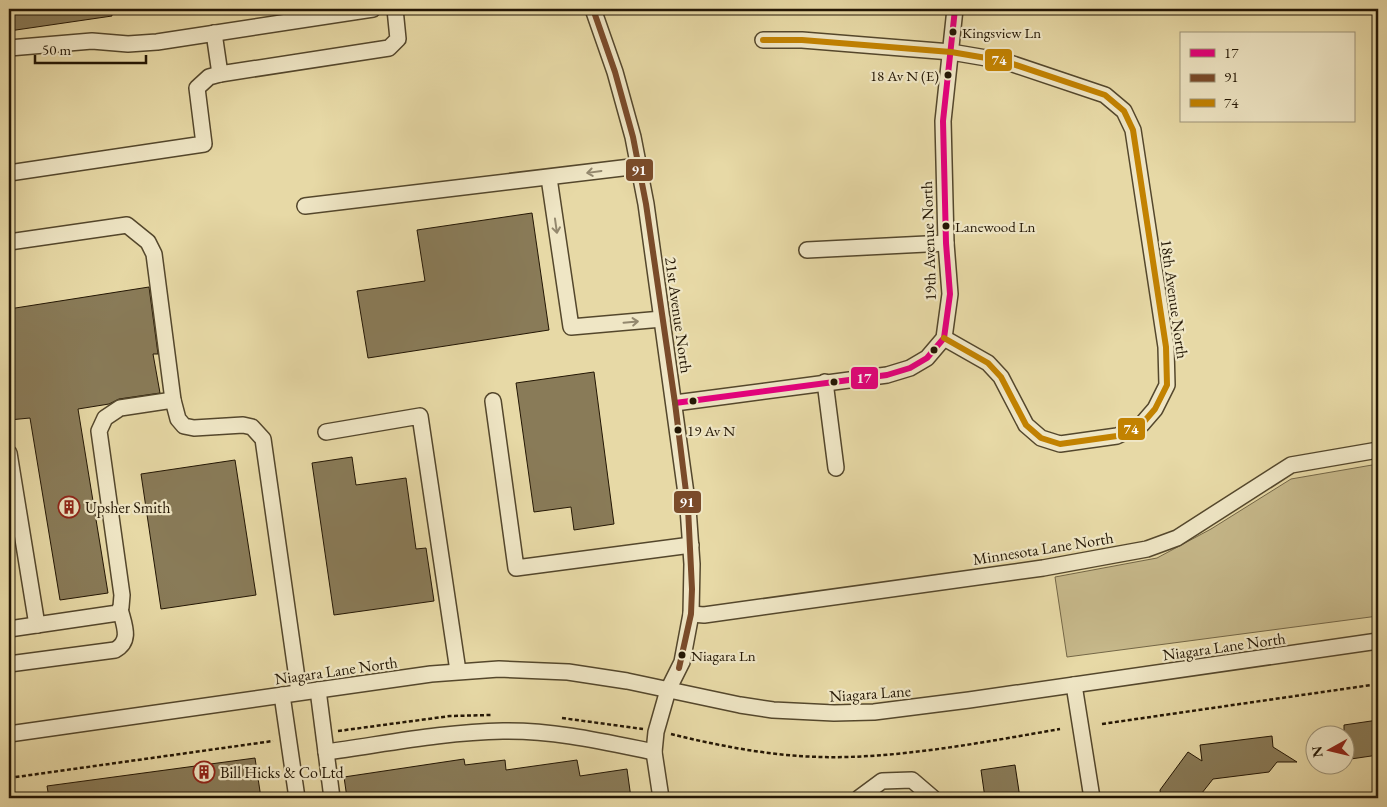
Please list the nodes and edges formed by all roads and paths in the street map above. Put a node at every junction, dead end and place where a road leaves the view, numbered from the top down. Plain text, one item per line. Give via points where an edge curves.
1 (373, 9) edge
2 (395, 9) edge
3 (593, 9) edge
4 (955, 9) edge
5 (214, 33) junction
6 (763, 40) dead end
7 (9, 48) edge
8 (951, 52) junction
9 (220, 74) junction
10 (639, 166) junction
11 (9, 173) edge
12 (549, 178) junction
13 (305, 206) dead end
14 (9, 242) edge
15 (946, 243) junction
16 (807, 250) dead end
17 (662, 319) junction
18 (944, 338) junction
19 (825, 382) junction
20 (173, 400) junction
21 (493, 401) dead end
22 (674, 403) junction
23 (326, 432) dead end
24 (1378, 450) edge
25 (9, 453) edge
26 (836, 468) dead end
27 (691, 545) junction
28 (120, 609) junction
29 (691, 614) junction
30 (38, 625) junction
31 (9, 630) edge
32 (1378, 641) edge
33 (9, 664) edge
34 (458, 671) junction
35 (1378, 684) edge
36 (1074, 685) junction
37 (318, 690) junction
38 (668, 690) junction
39 (299, 692) junction
40 (282, 695) junction
41 (1102, 724) dead end
42 (9, 734) edge
43 (326, 752) junction
44 (654, 752) junction
45 (297, 798) edge
46 (332, 798) edge
47 (661, 798) edge
48 (859, 798) edge
49 (933, 798) edge
50 (1092, 798) edge

1 - 5 street
2 - 9 street via 398,39 389,48
3 - 10 street, 21st Avenue North via 615,72
4 - 8 street, 19th Avenue North
5 - 7 street via 140,44 92,41
5 - 9 street
6 - 8 street, 18th Avenue North
8 - 15 street, 19th Avenue North via 943,121
8 - 18 street, 18th Avenue North via 1004,61 1105,95 1124,111 1133,130 1166,347 1167,385 1142,424 1117,436 1060,444 1042,438 1026,425 1001,377 988,363
9 - 11 street via 208,77 197,88 204,144
10 -> 12 street
10 - 17 street, 21st Avenue North
12 - 13 street
12 -> 17 street via 571,328
14 - 20 street via 127,225 139,233 154,254
15 - 16 street
15 - 18 street, 19th Avenue North via 950,294
17 - 22 street, 21st Avenue North
18 - 19 street via 927,358 910,368 887,375
19 - 22 street
19 - 26 street
20 - 28 street via 120,408 105,418 98,431 122,595
20 - 39 street via 178,419 184,426 243,425 252,427 263,438
21 - 27 street via 516,568
22 - 27 street, 21st Avenue North
23 - 34 street via 420,416
24 - 29 street, Minnesota Lane North via 1292,465 1177,538 1147,549 1042,568 704,615
25 - 30 street
27 - 29 street, 21st Avenue North
28 - 30 street via 118,613
28 - 33 street via 127,637 123,646 115,650
29 - 38 street, 21st Avenue North via 682,662
30 - 31 street
32 - 36 street, Niagara Lane North
34 - 37 street, Niagara Lane North
34 - 38 street, Niagara Lane North via 568,672
35 - 41 path
36 - 38 street, Niagara Lane via 908,708 834,714 773,710
36 - 50 street
37 - 39 street, Niagara Lane North
37 - 43 street
38 - 44 street, 21st Avenue North
39 - 40 street, Niagara Lane North
40 - 42 street, Niagara Lane North
40 - 45 street
43 - 44 street via 455,734 505,731 592,740
43 - 46 street
44 - 47 street, 21st Avenue North
48 - 49 street via 882,781 912,780

